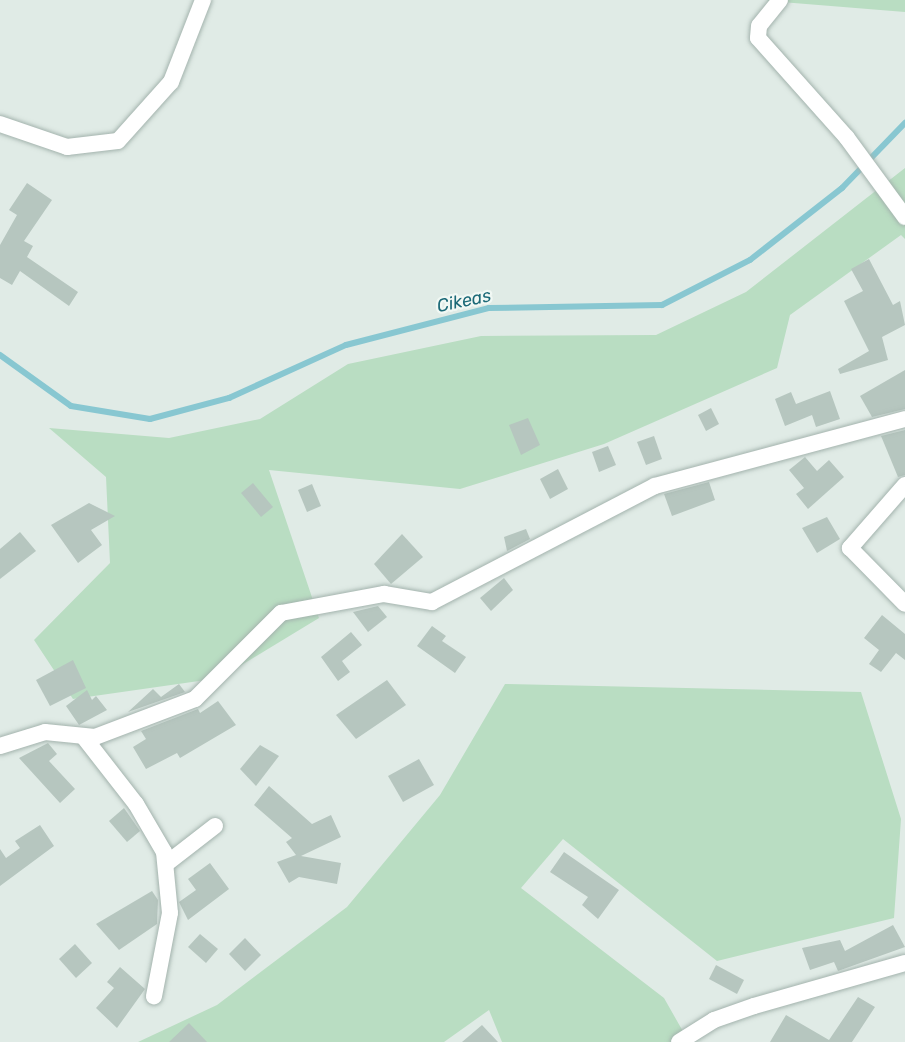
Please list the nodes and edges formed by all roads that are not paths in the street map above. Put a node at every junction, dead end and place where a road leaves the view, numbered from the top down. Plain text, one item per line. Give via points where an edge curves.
1 (202, 0) edge
2 (780, 0) edge
3 (0, 124) edge
4 (905, 217) edge
5 (905, 419) edge
6 (905, 486) edge
7 (905, 604) edge
8 (83, 736) junction
9 (0, 746) edge
10 (215, 826) dead end
11 (166, 864) junction
12 (905, 963) edge
13 (154, 996) dead end
14 (680, 1042) edge

1 - 3 street via 171,82 118,141 67,147
2 - 4 street via 759,26 758,38 847,138
5 - 8 street via 655,486 432,603 384,594 281,613 195,699 121,728
6 - 7 street via 850,548
8 - 9 street via 45,732
8 - 11 street via 156,834
10 - 11 street
11 - 13 street via 170,913
12 - 14 street via 714,1020

